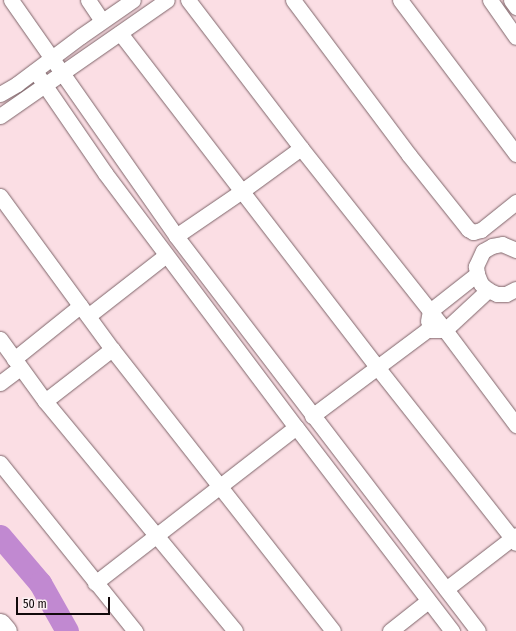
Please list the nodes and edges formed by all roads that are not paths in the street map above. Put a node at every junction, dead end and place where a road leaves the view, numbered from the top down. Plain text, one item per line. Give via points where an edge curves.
1 (11, 0) edge
2 (88, 0) edge
3 (133, 0) edge
4 (167, 0) edge
5 (188, 0) edge
6 (293, 0) edge
7 (400, 0) edge
8 (490, 0) edge
9 (511, 0) edge
10 (516, 7) edge
11 (102, 21) junction
12 (120, 33) junction
13 (516, 37) edge
14 (51, 59) junction
15 (35, 70) junction
16 (61, 73) junction
17 (44, 85) junction
18 (1, 90) edge
19 (0, 116) edge
20 (301, 148) junction
21 (516, 154) edge
22 (242, 191) junction
23 (0, 196) edge
24 (516, 202) edge
25 (176, 236) junction
26 (516, 250) edge
27 (166, 255) junction
28 (477, 274) junction
29 (488, 290) junction
30 (515, 290) edge
31 (84, 311) junction
32 (430, 311) junction
33 (244, 326) junction
34 (427, 330) junction
35 (445, 330) junction
36 (228, 337) junction
37 (0, 339) edge
38 (112, 349) junction
39 (17, 363) junction
40 (377, 367) junction
41 (0, 383) edge
42 (45, 401) junction
43 (312, 416) junction
44 (516, 426) edge
45 (296, 427) junction
46 (0, 463) edge
47 (220, 486) junction
48 (400, 531) junction
49 (157, 535) junction
50 (515, 538) edge
51 (384, 542) junction
52 (95, 583) junction
53 (446, 589) junction
54 (428, 601) junction
55 (0, 624) edge
56 (6, 631) edge
57 (135, 631) edge
58 (235, 631) edge
59 (333, 631) edge
60 (390, 631) edge
61 (452, 631) edge
62 (478, 631) edge

1 - 14 street
2 - 11 street
3 - 11 street
4 - 12 street
5 - 20 street
6 - 24 street via 404,149 468,229 473,232 481,230
7 - 21 street
8 - 13 street
9 - 10 street
11 - 14 street
12 - 16 street
12 - 22 street
14 - 15 street
14 - 16 street
15 - 17 street
15 - 18 street
16 - 17 street
16 - 25 street
17 - 19 street
17 - 27 street
20 - 22 street
20 - 32 street
22 - 25 street
22 - 40 street
23 - 31 street
25 - 33 street
26 - 28 street via 502,244 483,251 478,258
27 - 31 street
27 - 36 street
28 - 29 street via 481,284
28 - 32 street
29 - 30 street via 506,294
29 - 35 street
31 - 38 street
31 - 39 street
32 - 34 street
32 - 35 street
33 - 36 street
33 - 43 street
34 - 35 street
34 - 40 street
35 - 44 street
36 - 45 street
37 - 39 street
38 - 42 street
38 - 47 street
39 - 41 street
39 - 42 street
40 - 43 street
40 - 50 street
42 - 49 street
43 - 48 street
45 - 47 street
45 - 51 street
46 - 52 street
47 - 49 street
47 - 59 street
48 - 51 street
48 - 53 street
49 - 52 street
49 - 58 street
50 - 53 street
51 - 54 street
52 - 57 street
53 - 62 street
54 - 60 street
54 - 61 street
55 - 56 street

